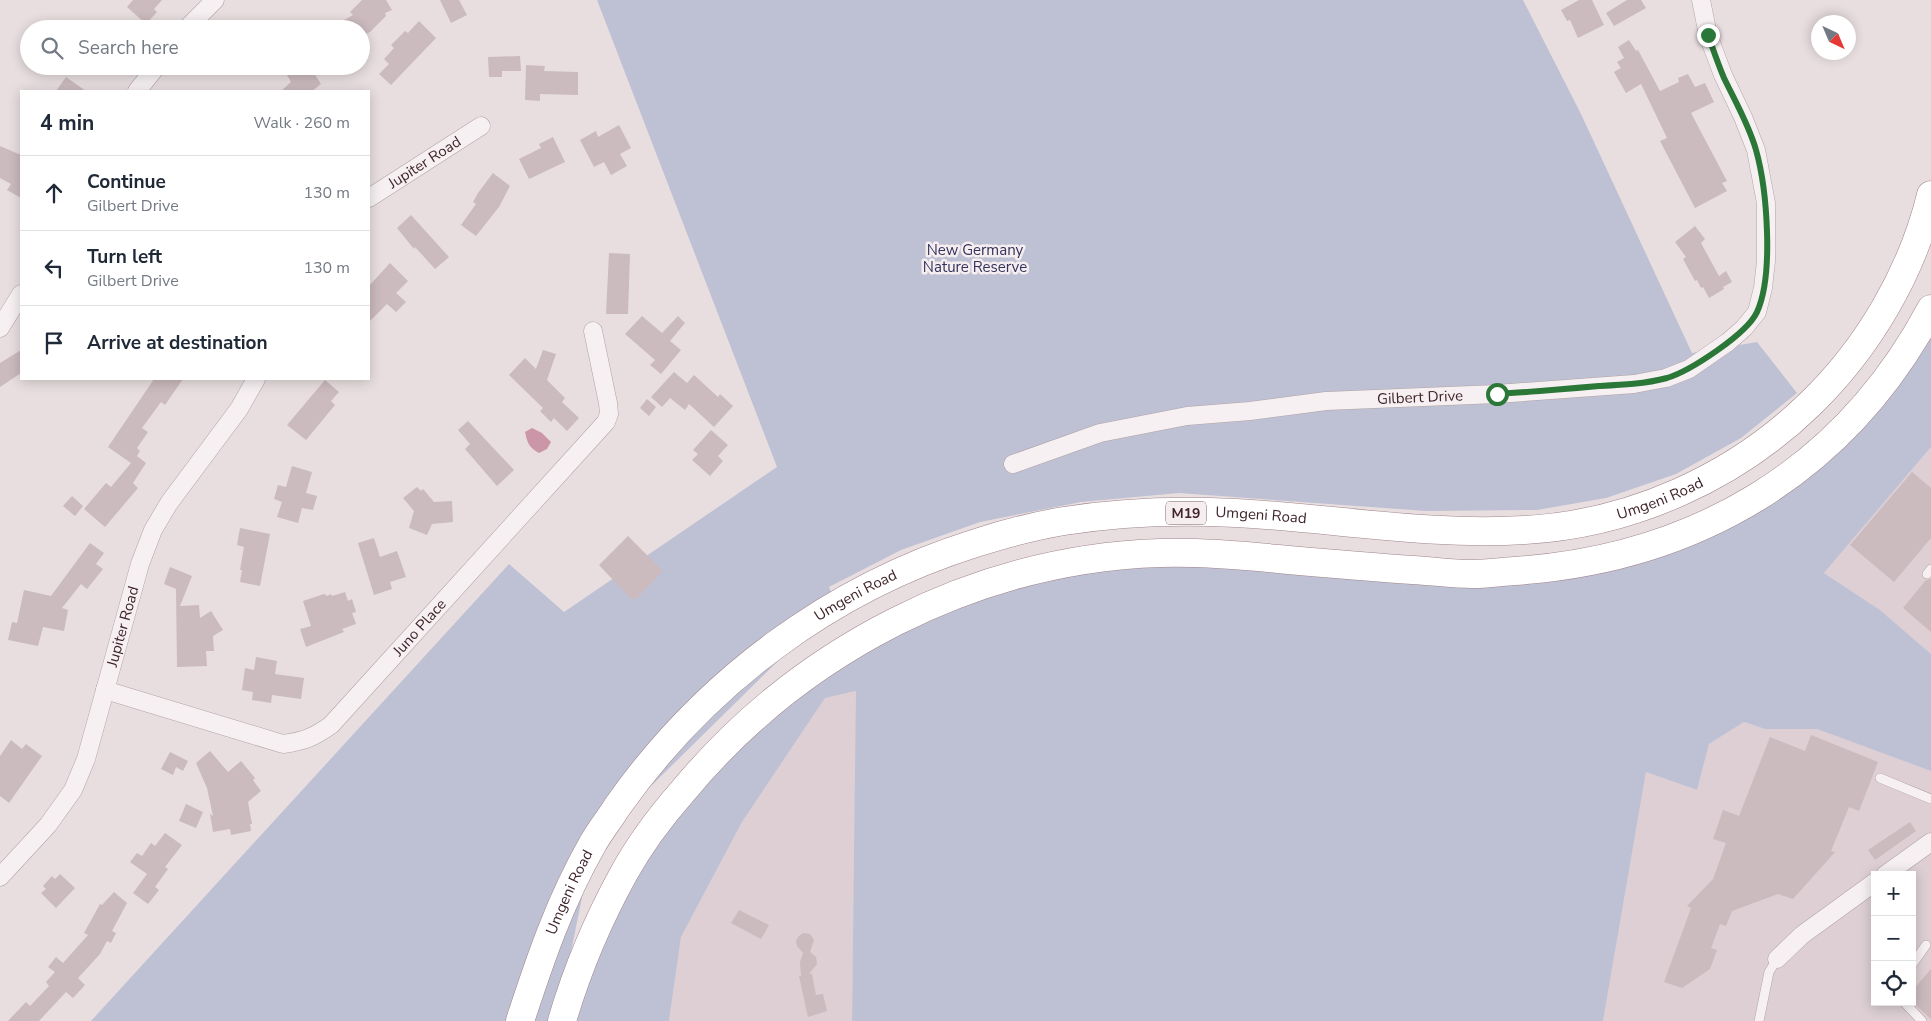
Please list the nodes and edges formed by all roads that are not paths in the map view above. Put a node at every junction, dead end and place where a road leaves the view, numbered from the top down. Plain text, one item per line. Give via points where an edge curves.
1 (215, 0) edge
2 (1701, 0) edge
3 (195, 20) edge
4 (150, 75) edge
5 (138, 90) edge
6 (481, 126) dead end
7 (1931, 195) edge
8 (370, 197) edge
9 (20, 296) edge
10 (1931, 310) edge
11 (0, 328) edge
12 (592, 331) dead end
13 (255, 380) edge
14 (1013, 464) dead end
15 (105, 690) junction
16 (1880, 778) dead end
17 (1931, 799) edge
18 (1931, 842) edge
19 (593, 843) junction
20 (1891, 871) edge
21 (0, 878) edge
22 (1871, 885) edge
23 (1926, 945) dead end
24 (1777, 959) joint
25 (1915, 961) edge
26 (1908, 1006) edge
27 (506, 1021) edge
28 (520, 1021) edge
29 (562, 1021) edge
30 (1759, 1021) edge
31 (1922, 1021) edge

1 - 3 street
2 - 14 street, Gilbert Drive via 1708,35 1756,150 1766,204 1766,261 1757,312 1728,342 1689,369 1666,378 1634,384 1326,401 1187,416 1100,433
4 - 5 street
6 - 8 street, Jupiter Road
7 - 19 highway, Umgeni Road / M19 via 1924,223 1898,282 1866,338 1843,369 1786,426 1718,473 1678,494 1622,513 1568,526 1528,530 1417,529 1235,513 1122,515 1061,521 1008,533 945,553 882,579 836,604 737,675 673,736 632,786
9 - 11 street
10 - 29 highway via 1871,400 1808,460 1748,504 1683,536 1651,547 1574,566 1473,574 1220,554 1159,553 1105,557 1045,568 969,589 875,632 812,670 739,729 663,814 625,871 591,939
12 - 15 street, Juno Place via 608,403 606,422 331,725 302,742 283,744
13 - 15 street, Jupiter Road via 233,418 169,502 152,530
15 - 21 street, Jupiter Road via 86,759 73,790 48,825
16 - 17 lane
18 - 20 street
19 - 27 highway via 547,915 524,964
19 - 28 highway, Umgeni Road / M19 via 559,909
22 - 24 street via 1802,935
23 - 25 lane
24 - 30 lane via 1769,972
26 - 31 lane

